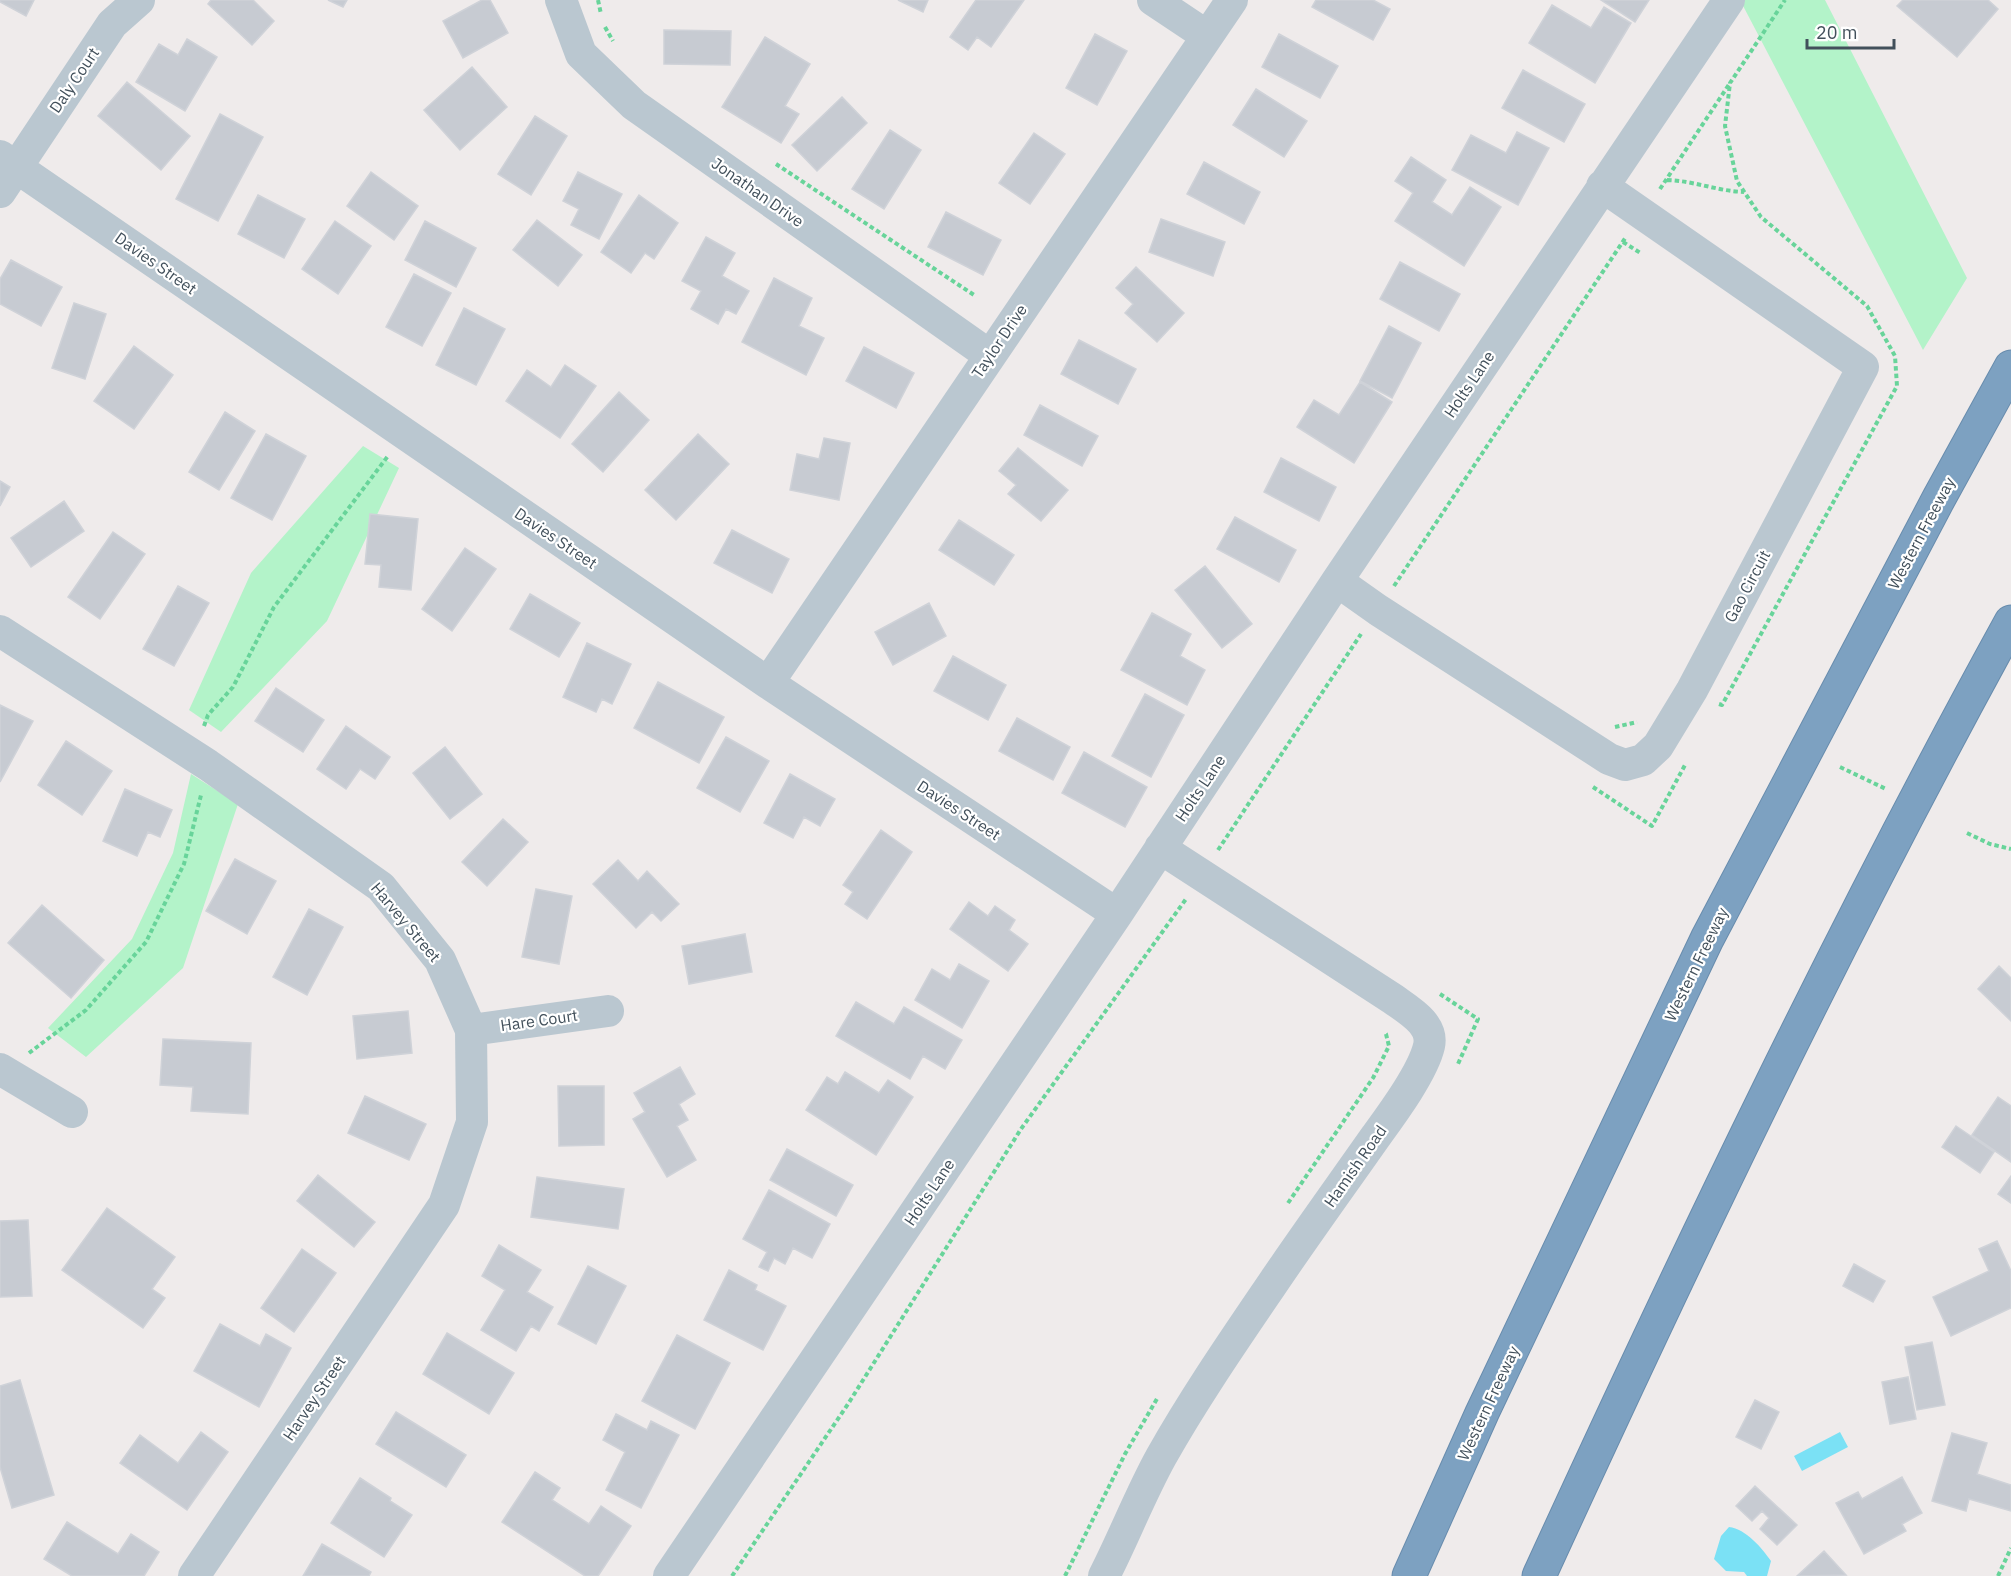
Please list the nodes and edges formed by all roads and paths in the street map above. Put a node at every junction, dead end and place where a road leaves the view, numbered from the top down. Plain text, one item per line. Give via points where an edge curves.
1 (139, 0) edge
2 (561, 0) edge
3 (598, 0) edge
4 (1153, 0) edge
5 (1232, 0) edge
6 (1729, 0) edge
7 (1207, 36) junction
8 (614, 43) dead end
9 (1730, 83) dead end
10 (773, 162) dead end
11 (5, 172) edge
12 (1666, 180) junction
13 (1602, 186) junction
14 (1744, 192) dead end
15 (1642, 215) junction
16 (1623, 242) junction
17 (1651, 259) dead end
18 (974, 295) dead end
19 (989, 355) junction
20 (2011, 367) edge
21 (405, 434) junction
22 (1337, 581) junction
23 (1396, 583) junction
24 (1406, 589) dead end
25 (1378, 610) junction
26 (2011, 622) edge
27 (0, 631) edge
28 (768, 683) junction
29 (1642, 712) dead end
30 (1614, 727) dead end
31 (200, 760) junction
32 (1840, 767) dead end
33 (1886, 789) dead end
34 (1967, 833) dead end
35 (1160, 848) junction
36 (2011, 849) edge
37 (1201, 875) junction
38 (1117, 914) junction
39 (608, 1011) dead end
40 (471, 1030) junction
41 (2, 1070) edge
42 (72, 1112) dead end
43 (2011, 1548) edge
44 (194, 1576) edge
45 (669, 1576) edge
46 (732, 1576) edge
47 (1104, 1576) edge
48 (1409, 1576) edge
49 (1539, 1576) edge
50 (1998, 1576) edge

1 - 11 street, Daly Court via 112,24
2 - 19 street, Jonathan Drive via 581,54 634,105
3 - 8 path
4 - 7 street
5 - 7 street, Taylor Drive
6 - 13 street, Holts Lane
7 - 19 street, Taylor Drive
9 - 12 path
10 - 18 path
11 - 21 street, Davies Street
12 - 14 path
12 - 15 path
13 - 15 street, Gao Circuit
13 - 22 street, Holts Lane
15 - 16 path
15 - 25 street, Gao Circuit via 1863,367 1692,690 1658,746 1643,760 1625,765 1609,759
16 - 17 path
16 - 23 path
19 - 28 street, Taylor Drive
20 - 48 highway, Western Freeway via 1707,939
21 - 28 street, Davies Street
21 - 31 path via 274,607 233,687 208,715
22 - 25 street, Gao Circuit
22 - 35 street, Holts Lane
23 - 24 path
23 - 25 path
25 - 37 path
26 - 49 highway via 1788,1047
27 - 31 street, Harvey Street
28 - 38 street, Davies Street
29 - 30 path via 1637,722
31 - 40 street, Harvey Street via 381,886 440,960
31 - 41 path via 184,864 146,942 86,1010
32 - 33 path
34 - 36 path
35 - 37 street, Hamish Road
35 - 38 street, Holts Lane
37 - 46 path via 1021,1130 848,1404
37 - 47 street, Hamish Road via 1416,1016 1430,1036 1429,1047 1399,1104 1196,1399 1160,1459
38 - 45 street, Holts Lane
39 - 40 street, Hare Court
40 - 44 street, Harvey Street via 472,1122 444,1205
41 - 42 street
43 - 50 path

